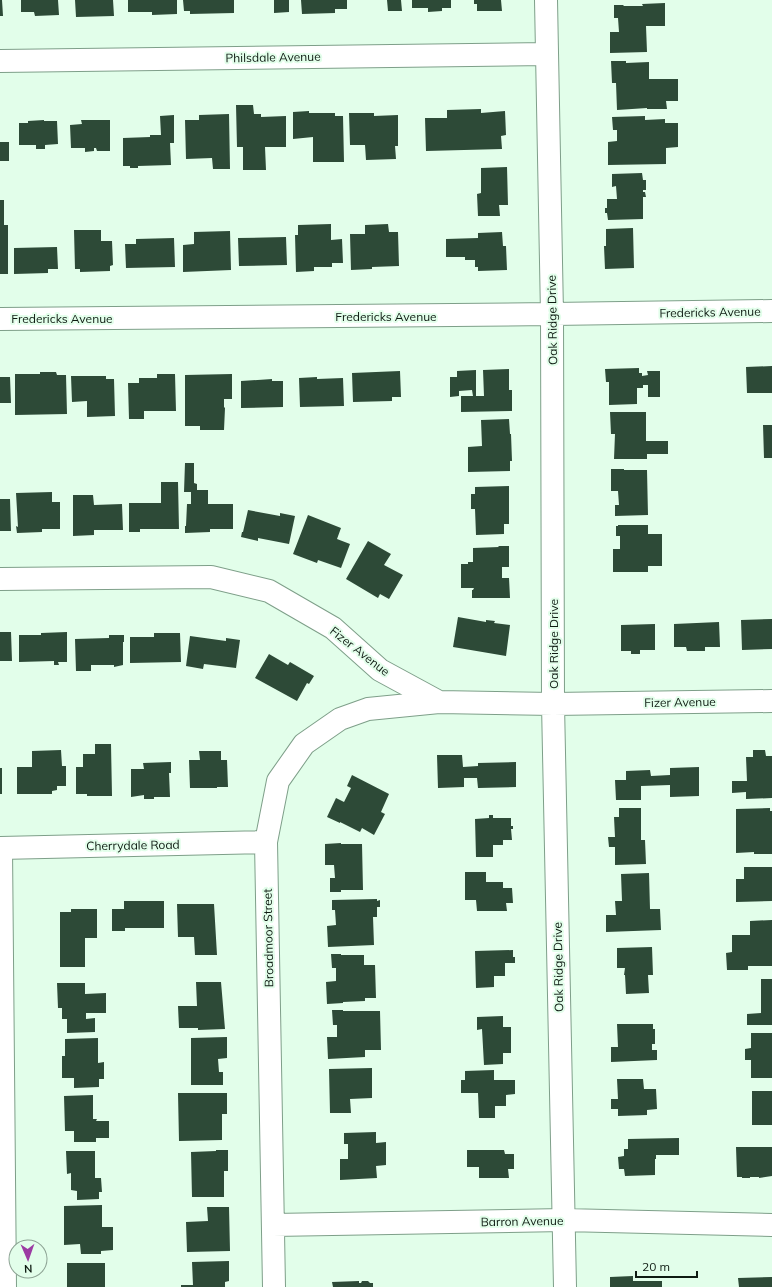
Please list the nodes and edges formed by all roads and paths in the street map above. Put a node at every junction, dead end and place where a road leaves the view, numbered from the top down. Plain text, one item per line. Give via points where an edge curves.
1 (546, 0) edge
2 (547, 54) junction
3 (0, 60) edge
4 (772, 311) edge
5 (552, 314) junction
6 (0, 319) edge
7 (0, 579) edge
8 (772, 701) edge
9 (439, 702) junction
10 (553, 704) junction
11 (266, 842) junction
12 (0, 848) edge
13 (564, 1220) junction
14 (273, 1225) junction
15 (772, 1225) edge
16 (5, 1287) edge
17 (274, 1287) edge
18 (565, 1287) edge

1 - 2 street, Oak Ridge Drive
2 - 3 street, Philsdale Avenue
2 - 5 street, Oak Ridge Drive
4 - 5 street, Fredericks Avenue
5 - 6 street, Fredericks Avenue
5 - 10 street, Oak Ridge Drive
7 - 9 street, Fizer Avenue via 211,577 269,591 332,628 380,670
8 - 10 street, Fizer Avenue
9 - 10 street, Fizer Avenue
9 - 11 street, Broadmoor Street via 368,709 340,719 304,744 278,781
10 - 13 street, Oak Ridge Drive
11 - 12 street, Cherrydale Road
11 - 14 street, Broadmoor Street
12 - 16 street
13 - 14 street, Barron Avenue
13 - 15 street, Barron Avenue
13 - 18 street, Oak Ridge Drive
14 - 17 street, Broadmoor Street

